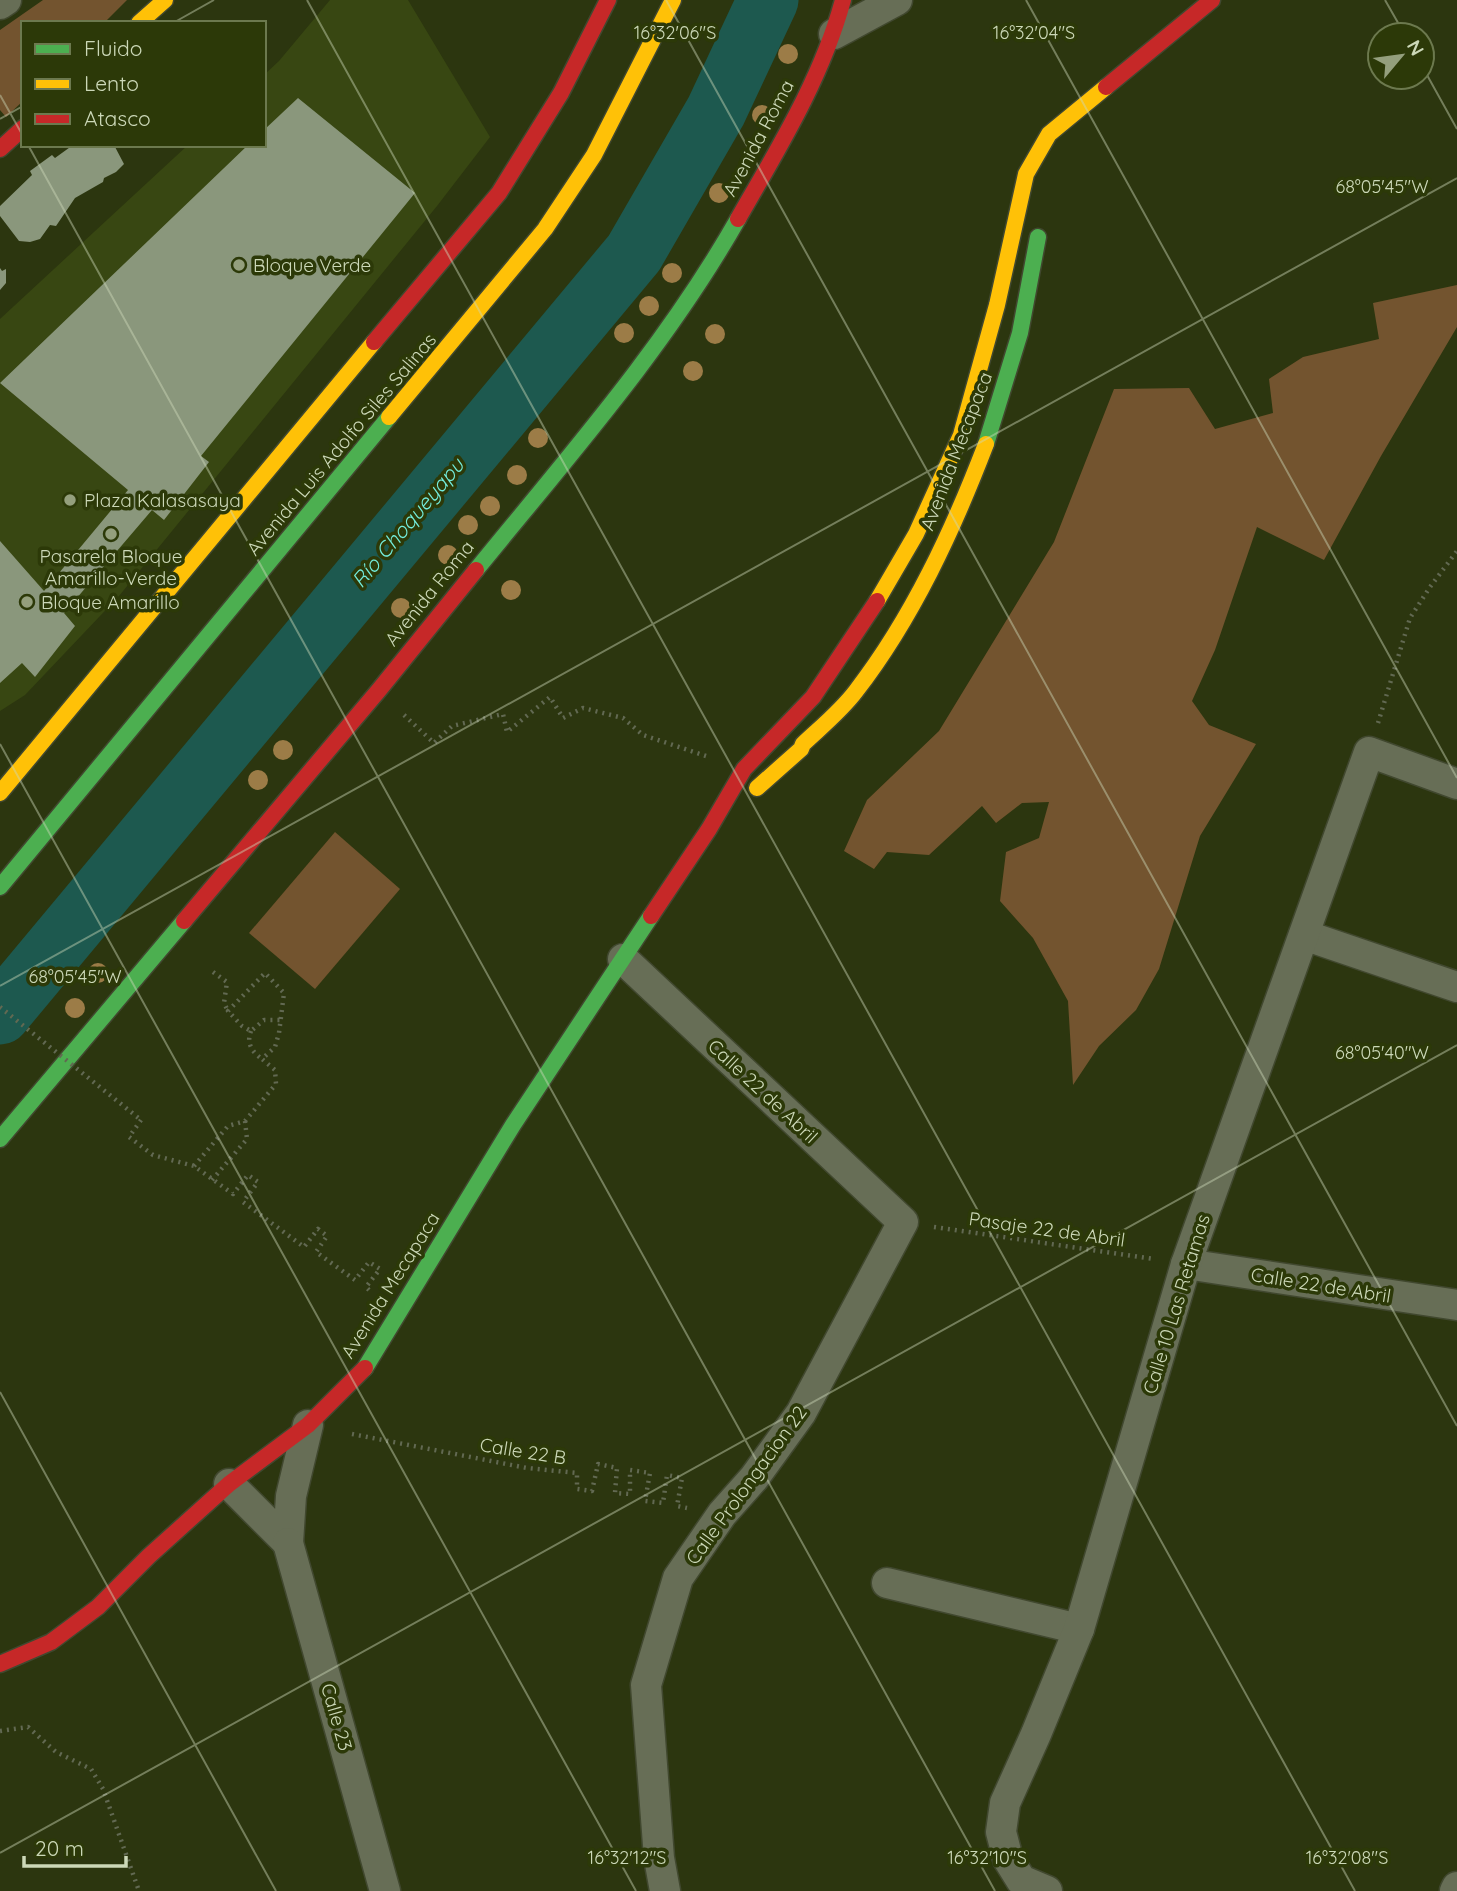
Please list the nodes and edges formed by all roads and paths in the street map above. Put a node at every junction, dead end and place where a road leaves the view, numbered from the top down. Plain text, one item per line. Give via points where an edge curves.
1 (6, 0) edge
2 (164, 0) edge
3 (608, 0) edge
4 (673, 0) edge
5 (843, 0) edge
6 (860, 0) edge
7 (897, 0) edge
8 (1212, 0) edge
9 (0, 4) edge
10 (141, 21) edge
11 (834, 34) junction
12 (1090, 99) junction
13 (21, 130) edge
14 (1075, 137) dead end
15 (0, 149) edge
16 (1041, 222) dead end
17 (1457, 551) edge
18 (379, 690) junction
19 (1369, 752) junction
20 (744, 769) junction
21 (1457, 784) edge
22 (0, 793) edge
23 (709, 829) junction
24 (0, 887) edge
25 (1304, 935) junction
26 (623, 959) junction
27 (214, 972) dead end
28 (1457, 987) edge
29 (0, 1007) edge
30 (228, 1011) junction
31 (280, 1020) junction
32 (251, 1031) junction
33 (262, 1059) junction
34 (244, 1121) junction
35 (0, 1139) edge
36 (194, 1166) junction
37 (212, 1180) junction
38 (903, 1222) junction
39 (1186, 1264) junction
40 (1457, 1305) edge
41 (396, 1318) junction
42 (308, 1425) junction
43 (229, 1484) junction
44 (722, 1514) junction
45 (288, 1543) junction
46 (887, 1583) dead end
47 (1079, 1629) junction
48 (0, 1664) edge
49 (0, 1731) edge
50 (139, 1891) edge
51 (385, 1891) edge
52 (665, 1891) edge
53 (1047, 1891) edge

1 - 9 street
2 - 10 main road
3 - 22 main road, Avenida Luis Adolfo Siles Salinas via 561,93 499,193
4 - 24 main road, Avenida Luis Adolfo Siles Salinas via 594,155 545,229
5 - 11 main road, Avenida Roma
6 - 11 main road, Avenida Roma
7 - 11 street
8 - 12 main road, Avenida Mecapaca
11 - 18 main road, Avenida Roma via 783,140 716,258 619,394
12 - 14 main road, Avenida Mecapaca
12 - 20 main road, Avenida Mecapaca via 1049,134 1026,174 997,305 961,435 916,534 863,625 813,697
13 - 15 main road
16 - 23 main road, Avenida Mecapaca via 1018,345 999,405 958,515 905,616 855,693 801,749
17 - 19 path via 1410,618
18 - 20 path via 434,743 452,726 503,714 507,732 550,697 563,718 583,708 623,718 643,735
18 - 35 main road, Avenida Roma
19 - 21 street
19 - 25 street, Calle 10 Las Retamas
20 - 23 main road, Avenida Mecapaca
23 - 26 main road, Avenida Mecapaca
25 - 28 street
25 - 39 street, Calle 10 Las Retamas
26 - 38 street, Calle 22 de Abril
26 - 41 main road, Avenida Mecapaca via 513,1125
27 - 30 path via 227,982 224,1003
29 - 36 path, bridge via 141,1120 129,1136 153,1155
30 - 31 path via 265,973 284,993
30 - 32 path
31 - 32 path via 264,1020
31 - 33 path via 275,1047
32 - 33 path via 250,1044
33 - 34 path via 275,1070 276,1084
34 - 36 path via 228,1126
34 - 37 path via 247,1139
36 - 37 path
37 - 41 path via 233,1194 248,1175 258,1182 243,1202 304,1247 318,1229 327,1236 316,1252 355,1280 369,1262 380,1269 366,1287
38 - 39 path, Pasaje 22 de Abril
38 - 44 street, Calle Prolongacion 22 via 801,1413
39 - 40 street, Calle 22 de Abril
39 - 47 street, Calle 10 Las Retamas
41 - 42 main road, Avenida Mecapaca via 364,1369
42 - 43 main road, Avenida Mecapaca
42 - 44 path, Calle 22 B via 527,1468 577,1473 577,1489 592,1491 598,1464 617,1468 615,1493 630,1494 630,1470 650,1473 645,1501 663,1503 667,1475 682,1478 677,1506
42 - 45 street, Calle 23 via 291,1496
43 - 45 street, Calle 23
43 - 48 main road, Avenida Mecapaca via 98,1607 51,1642
44 - 52 street, Calle Prolongacion 22 via 678,1578 646,1685
45 - 51 street, Calle 23
46 - 47 street
47 - 53 street, Calle 10 Las Retamas via 1005,1803 1001,1832 1008,1859 1021,1880
49 - 50 path via 28,1727 56,1752 91,1769 103,1789

